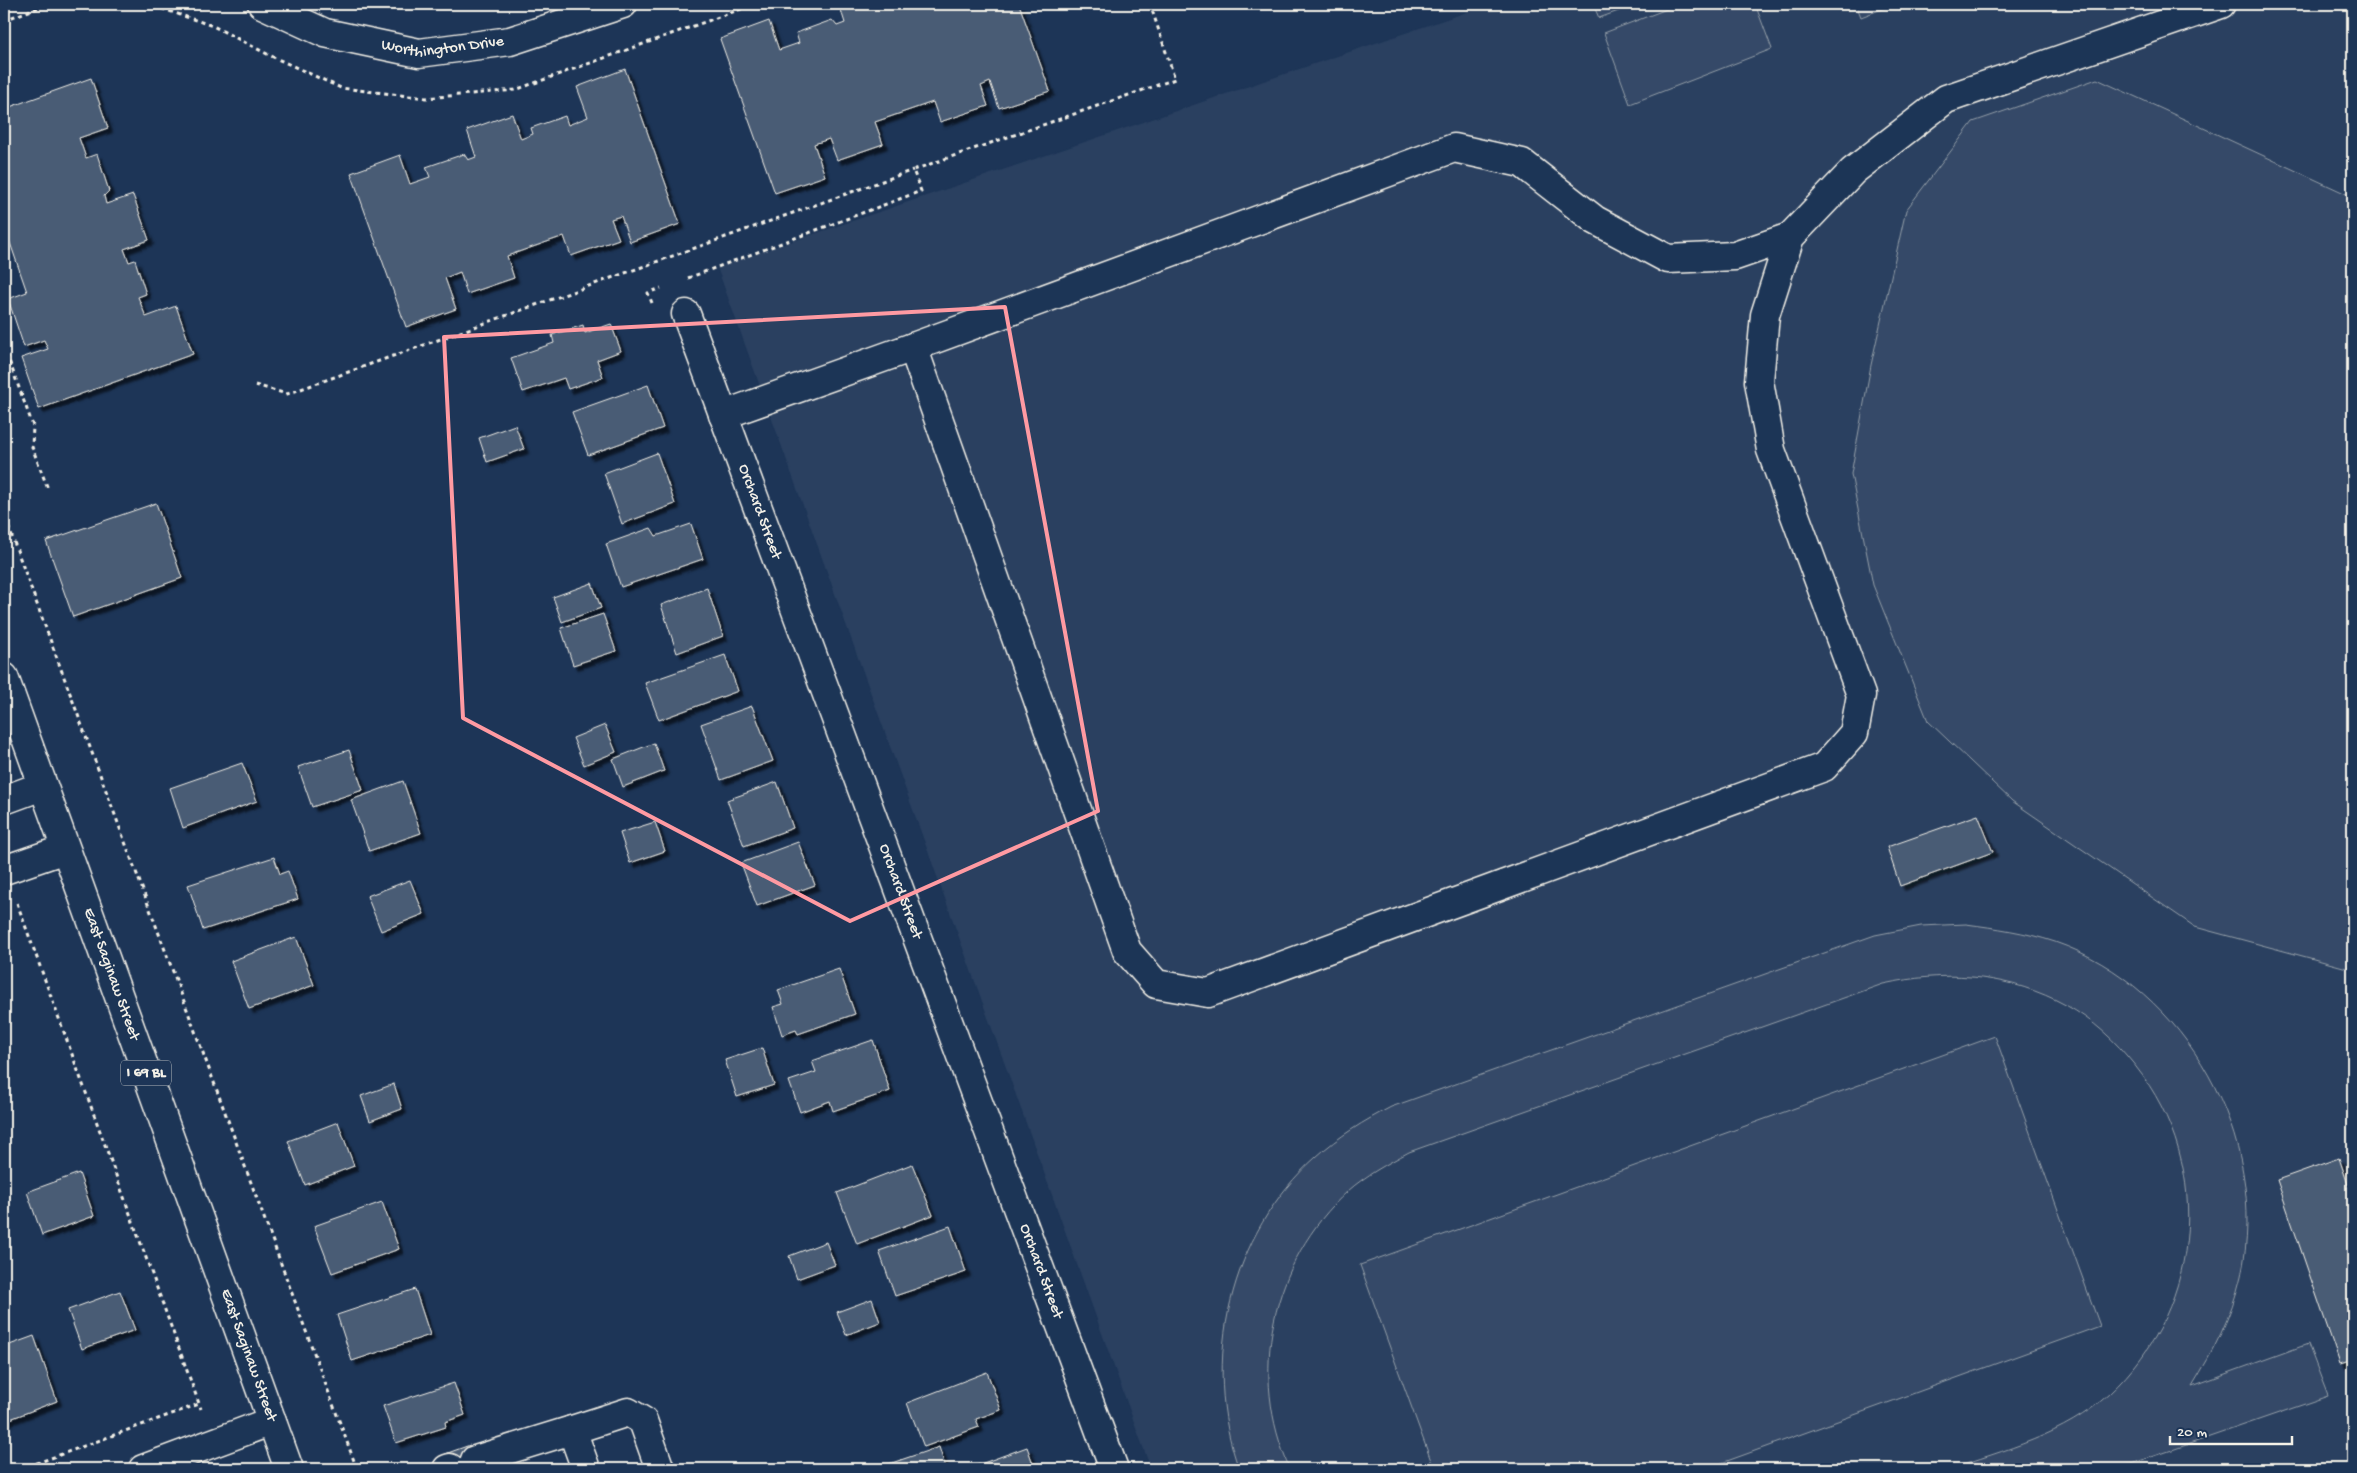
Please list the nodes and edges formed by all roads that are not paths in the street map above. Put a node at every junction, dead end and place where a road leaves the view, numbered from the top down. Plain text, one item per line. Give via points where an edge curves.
1 (262, 4) edge
2 (623, 4) edge
3 (2221, 4) edge
4 (1790, 236) junction
5 (686, 314) dead end
6 (913, 347) junction
7 (723, 415) junction
8 (4, 677) edge
9 (42, 786) junction
10 (4, 800) edge
11 (65, 849) junction
12 (4, 870) edge
13 (272, 1422) junction
14 (572, 1430) junction
15 (475, 1460) dead end
16 (144, 1469) edge
17 (289, 1469) edge
18 (586, 1469) edge
19 (660, 1469) edge
20 (1114, 1469) edge

1 - 2 street, Worthington Drive via 324,33 419,53 510,41
3 - 4 street via 1946,99 1853,171
4 - 6 street via 1735,256 1668,259 1595,220 1522,163 1454,148
4 - 6 street via 1765,314 1759,381 1771,450 1861,695 1854,733 1824,767 1208,993 1156,984 1127,951
5 - 7 street, Orchard Street
6 - 7 street
7 - 20 street, Orchard Street
8 - 9 street, East Saginaw Street / I 69 BL
9 - 10 street
9 - 11 street, East Saginaw Street / I 69 BL
11 - 12 street
11 - 13 street, East Saginaw Street / I 69 BL
13 - 16 street
13 - 17 street, East Saginaw Street / I 69 BL
14 - 15 street
14 - 18 street
14 - 19 street via 628,1412 643,1421

